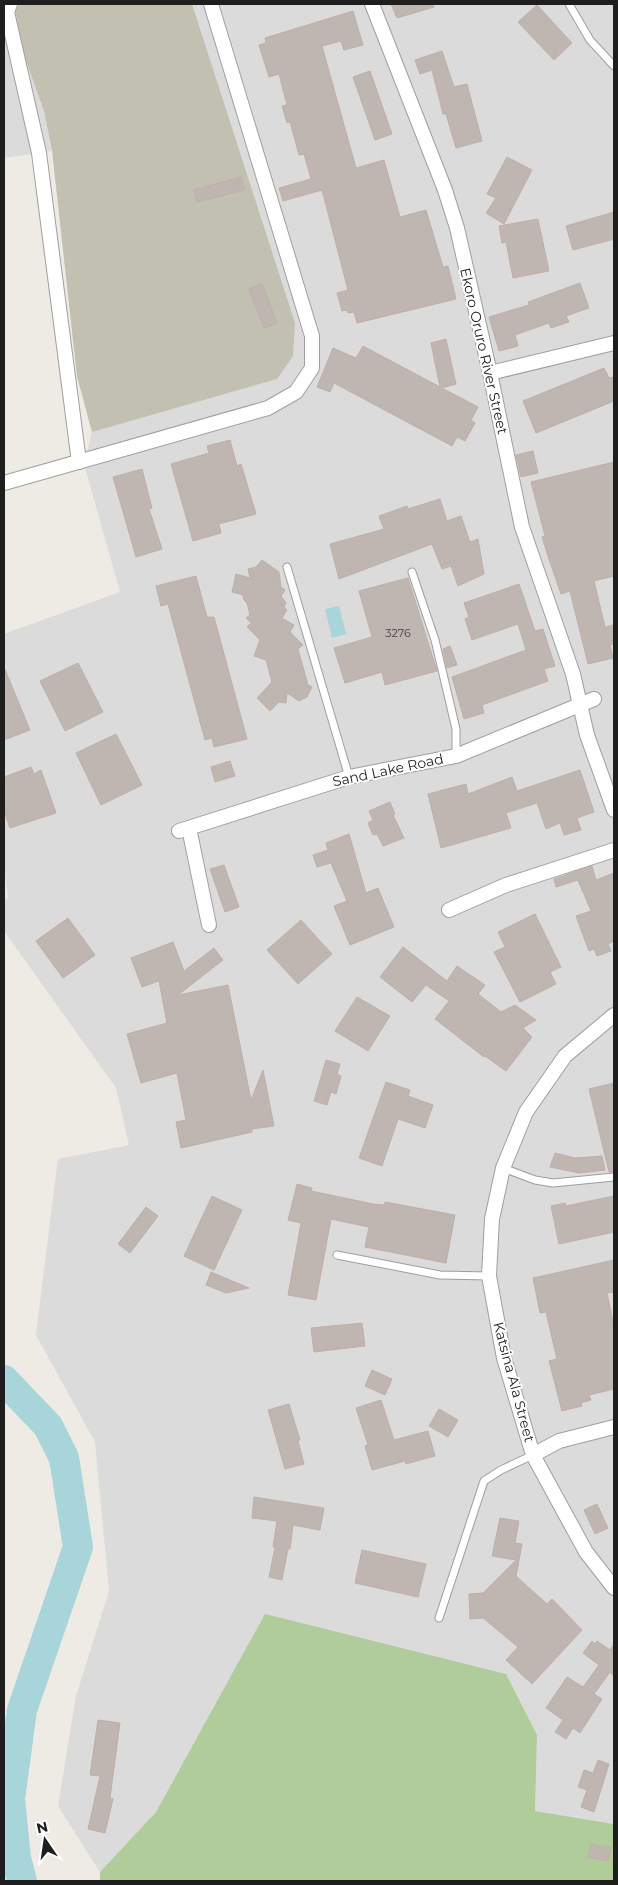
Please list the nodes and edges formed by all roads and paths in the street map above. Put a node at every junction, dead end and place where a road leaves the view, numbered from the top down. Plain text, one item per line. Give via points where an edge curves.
1 (10, 4) edge
2 (211, 4) edge
3 (372, 4) edge
4 (569, 4) edge
5 (614, 66) edge
6 (614, 343) edge
7 (490, 373) junction
8 (79, 462) junction
9 (4, 483) edge
10 (287, 567) dead end
11 (412, 572) dead end
12 (594, 699) dead end
13 (580, 703) junction
14 (456, 756) junction
15 (349, 777) junction
16 (614, 810) edge
17 (614, 850) edge
18 (449, 910) dead end
19 (209, 925) dead end
20 (614, 1015) edge
21 (503, 1168) junction
22 (614, 1177) edge
23 (337, 1255) dead end
24 (489, 1276) junction
25 (614, 1427) edge
26 (533, 1455) junction
27 (614, 1588) edge
28 (439, 1618) dead end

1 - 8 street via 7,12 39,153
2 - 8 street via 312,336 312,368 296,392 268,408
3 - 7 street, Ekoro Oruro River Street via 445,190 457,228
4 - 5 lane via 590,40
6 - 7 street
7 - 13 street, Ekoro Oruro River Street via 522,527
8 - 9 street
10 - 15 lane
11 - 14 lane via 435,640 456,729
12 - 13 street, Sand Lake Road
13 - 14 street, Sand Lake Road
13 - 16 street, Ekoro Oruro River Street via 587,736
14 - 15 street, Sand Lake Road
15 - 19 street, Sand Lake Road via 184,830
17 - 18 street via 506,885
20 - 21 street, Katsina Ala Street via 565,1056 526,1112
21 - 22 lane via 553,1183
21 - 24 street, Katsina Ala Street via 492,1219
23 - 24 lane via 440,1275
24 - 26 street, Katsina Ala Street via 504,1358
25 - 26 street via 558,1441
26 - 27 street, Katsina Ala Street via 586,1552
26 - 28 lane via 484,1481

